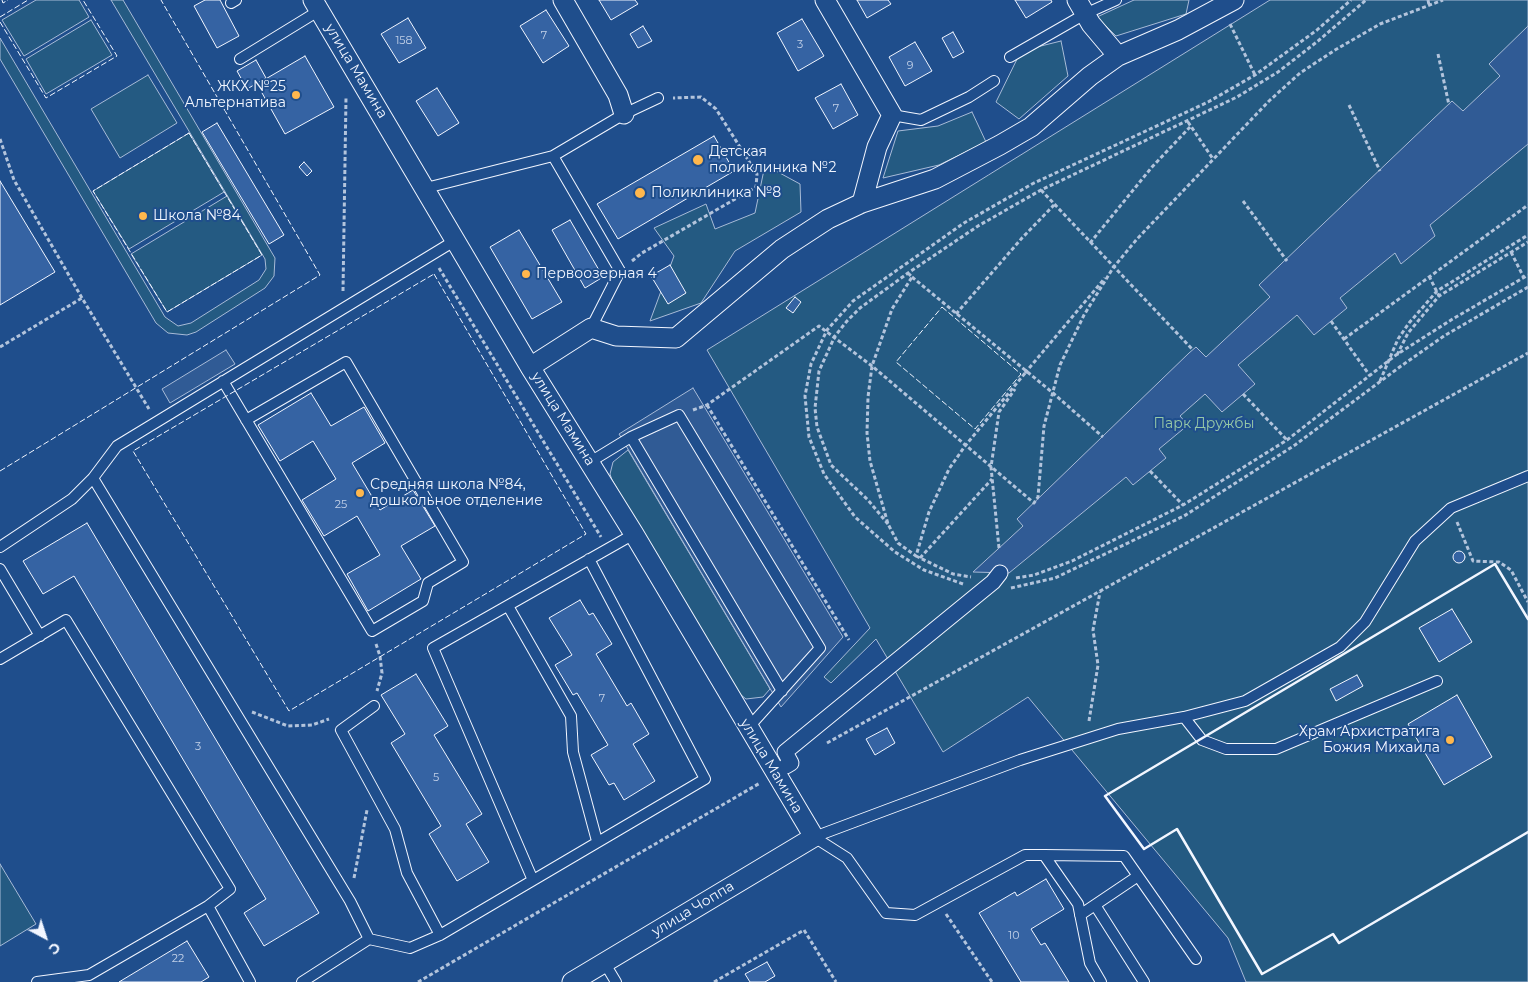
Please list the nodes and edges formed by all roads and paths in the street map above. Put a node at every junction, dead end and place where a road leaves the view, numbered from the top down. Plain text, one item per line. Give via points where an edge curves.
1 (563, 0) edge
2 (825, 0) edge
3 (1116, 0) edge
4 (1351, 0) edge
5 (1366, 0) edge
6 (1428, 0) edge
7 (1443, 0) edge
8 (1226, 3) edge
9 (316, 5) edge
10 (1429, 6) junction
11 (1081, 7) edge
12 (1438, 54) dead end
13 (1118, 56) junction
14 (1010, 57) dead end
15 (240, 59) dead end
16 (1255, 75) junction
17 (994, 80) dead end
18 (346, 95) dead end
19 (658, 98) joint
20 (1449, 105) dead end
21 (1349, 106) dead end
22 (624, 114) junction
23 (892, 115) junction
24 (1188, 122) junction
25 (1190, 127) junction
26 (0, 139) edge
27 (553, 156) junction
28 (1213, 159) junction
29 (1380, 171) dead end
30 (426, 188) junction
31 (1041, 190) junction
32 (1243, 201) dead end
33 (862, 203) junction
34 (1054, 205) junction
35 (1528, 205) edge
36 (1528, 236) edge
37 (456, 240) junction
38 (1528, 242) edge
39 (1090, 243) junction
40 (1510, 252) junction
41 (431, 255) junction
42 (1286, 260) dead end
43 (1113, 268) junction
44 (620, 271) junction
45 (908, 273) junction
46 (1528, 275) edge
47 (1429, 276) junction
48 (912, 277) junction
49 (1524, 278) junction
50 (1528, 287) edge
51 (1437, 291) junction
52 (1439, 296) junction
53 (82, 298) junction
54 (343, 307) junction
55 (956, 314) junction
56 (1331, 321) dead end
57 (591, 328) junction
58 (827, 330) junction
59 (835, 336) junction
60 (1344, 339) junction
61 (0, 347) edge
62 (1193, 350) dead end
63 (1528, 353) edge
64 (1396, 355) junction
65 (1386, 363) junction
66 (872, 366) junction
67 (530, 367) junction
68 (1026, 372) junction
69 (1370, 376) junction
70 (222, 381) junction
71 (1379, 382) junction
72 (1053, 393) junction
73 (1243, 394) dead end
74 (706, 405) junction
75 (679, 415) junction
76 (246, 420) junction
77 (156, 422) junction
78 (631, 437) junction
79 (1103, 437) dead end
80 (1287, 440) junction
81 (965, 446) junction
82 (590, 462) junction
83 (991, 467) junction
84 (1150, 472) dead end
85 (1528, 476) edge
86 (92, 478) junction
87 (992, 479) junction
88 (1182, 505) junction
89 (1451, 508) junction
90 (888, 524) junction
91 (634, 534) junction
92 (0, 547) edge
93 (608, 548) junction
94 (999, 548) dead end
95 (916, 556) junction
96 (920, 558) junction
97 (589, 559) junction
98 (0, 569) edge
99 (993, 580) junction
100 (1100, 591) junction
101 (1528, 602) edge
102 (508, 606) junction
103 (372, 632) junction
104 (40, 636) junction
105 (849, 640) dead end
106 (0, 659) edge
107 (1437, 681) dead end
108 (782, 691) junction
109 (374, 706) joint
110 (233, 709) junction
111 (1184, 717) junction
112 (333, 718) dead end
113 (748, 728) junction
114 (1086, 739) junction
115 (825, 744) dead end
116 (781, 770) junction
117 (372, 784) junction
118 (814, 837) junction
119 (598, 841) junction
120 (1044, 855) junction
121 (1138, 876) junction
122 (532, 878) junction
123 (350, 901) junction
124 (939, 903) junction
125 (1095, 905) junction
126 (208, 906) junction
127 (1080, 915) junction
128 (440, 935) junction
129 (369, 939) junction
130 (1196, 959) dead end
131 (604, 962) junction
132 (37, 982) edge
133 (250, 982) edge
134 (302, 982) edge
135 (418, 982) edge
136 (572, 982) edge
137 (616, 982) edge
138 (714, 982) edge
139 (836, 982) edge
140 (992, 982) edge
141 (1101, 982) edge
142 (1144, 982) edge

1 - 22 street via 618,95
2 - 23 street
3 - 11 lane
4 - 16 path via 1317,30
5 - 24 path via 1278,72
6 - 10 path
7 - 10 path
8 - 13 street via 1178,30
8 - 16 path
9 - 15 lane
9 - 30 street, улица Мамина
10 - 28 path via 1380,24 1300,73
11 - 13 street
11 - 14 lane
12 - 20 path
13 - 33 street via 1031,127 1000,145 935,179
16 - 58 path via 1208,102 997,203 853,301
17 - 23 lane via 969,97 921,120
18 - 54 path
19 - 22 lane
19 - 44 path via 701,97 716,108 757,174 756,187 642,253
21 - 29 path
22 - 27 lane
23 - 33 street via 877,147
24 - 25 path
24 - 31 path
25 - 28 path
25 - 39 path via 1152,167
26 - 53 path via 14,180
27 - 30 lane
27 - 44 lane
28 - 43 path
30 - 37 street, улица Мамина
31 - 34 path
31 - 45 path via 978,226
32 - 42 path
33 - 57 street via 828,219 782,249 676,338 616,336
34 - 39 path
34 - 55 path
35 - 47 path via 1453,262
36 - 51 path
37 - 41 lane
37 - 67 street, улица Мамина
38 - 40 path
39 - 43 path
40 - 49 path
40 - 52 path
41 - 54 lane
41 - 93 path
43 - 62 path
43 - 68 path
43 - 72 path via 1084,315 1060,366
44 - 57 lane
45 - 48 path
45 - 59 path via 860,308
46 - 49 path
47 - 51 path
47 - 60 path
48 - 55 path
48 - 66 path via 892,309
49 - 64 path
50 - 71 path via 1444,336
51 - 52 path
51 - 65 path via 1408,323
52 - 64 path via 1408,333
53 - 61 path
53 - 77 path
54 - 70 lane
55 - 68 path
56 - 60 path
57 - 67 street
58 - 59 path
58 - 74 path via 820,326
58 - 99 path via 811,364 805,396 809,437 824,474 855,516 894,552 924,570 960,583
59 - 66 path
59 - 90 path via 819,371 814,408 817,427 831,465
60 - 69 path
63 - 100 path
64 - 65 path
65 - 69 path
65 - 71 path
66 - 81 path
66 - 90 path via 867,433 870,461
67 - 82 street, улица Мамина
68 - 72 path
68 - 81 path
68 - 83 path via 999,412
69 - 80 path
70 - 76 lane
70 - 77 lane
71 - 99 path via 1264,467 1156,531 1040,583 1014,588
72 - 79 path
72 - 83 path via 1044,426 1038,497 1034,503
73 - 80 path
74 - 75 path
74 - 105 path
75 - 78 lane
75 - 108 lane via 820,648
76 - 103 lane
76 - 103 lane via 346,362 463,562 428,583 423,601
77 - 86 lane via 116,446
78 - 82 lane
78 - 108 lane
80 - 88 path
81 - 83 path
81 - 95 path via 949,469 929,512
82 - 91 street, улица Мамина
83 - 87 path
84 - 88 path
85 - 89 lane
86 - 92 lane via 72,499
86 - 110 lane
87 - 94 path
87 - 96 path
88 - 99 path via 1072,561 1034,575
89 - 101 path via 1474,561 1499,562 1511,570
89 - 111 lane via 1415,541 1365,622 1340,647 1245,701
90 - 95 path via 898,544
91 - 93 lane
91 - 113 street, улица Мамина
93 - 97 lane
95 - 96 path
96 - 99 path via 953,574
97 - 102 lane
97 - 119 lane via 705,779
98 - 104 lane
99 - 116 street via 785,752 790,763
100 - 114 path via 1094,630 1098,665
100 - 115 path
102 - 119 lane via 571,716 573,752
102 - 122 lane via 433,648
103 - 109 path via 382,673
104 - 106 lane
104 - 126 lane via 66,620 230,889
107 - 111 lane via 1276,749 1226,749 1202,740
108 - 113 lane
109 - 117 lane via 341,730
110 - 112 path via 258,713 288,726 312,725
110 - 123 lane
111 - 114 lane via 1118,729
113 - 116 street, улица Мамина
114 - 118 lane via 1020,760
116 - 118 street, улица Мамина
116 - 135 path
117 - 123 path
117 - 128 lane via 395,828 407,873
118 - 124 lane via 847,858 886,913 915,915
118 - 131 street, улица Чоппа
119 - 122 lane
120 - 121 lane via 1124,856
120 - 124 lane via 1025,855
120 - 127 lane via 1078,904
121 - 125 lane
121 - 130 lane
122 - 128 lane
123 - 129 lane
124 - 140 path
125 - 127 lane
125 - 142 lane
126 - 132 lane via 89,975
126 - 133 lane
127 - 141 lane via 1090,963
128 - 129 lane via 410,948
129 - 134 lane
131 - 136 street, улица Чоппа
131 - 137 lane
138 - 139 path via 804,930

